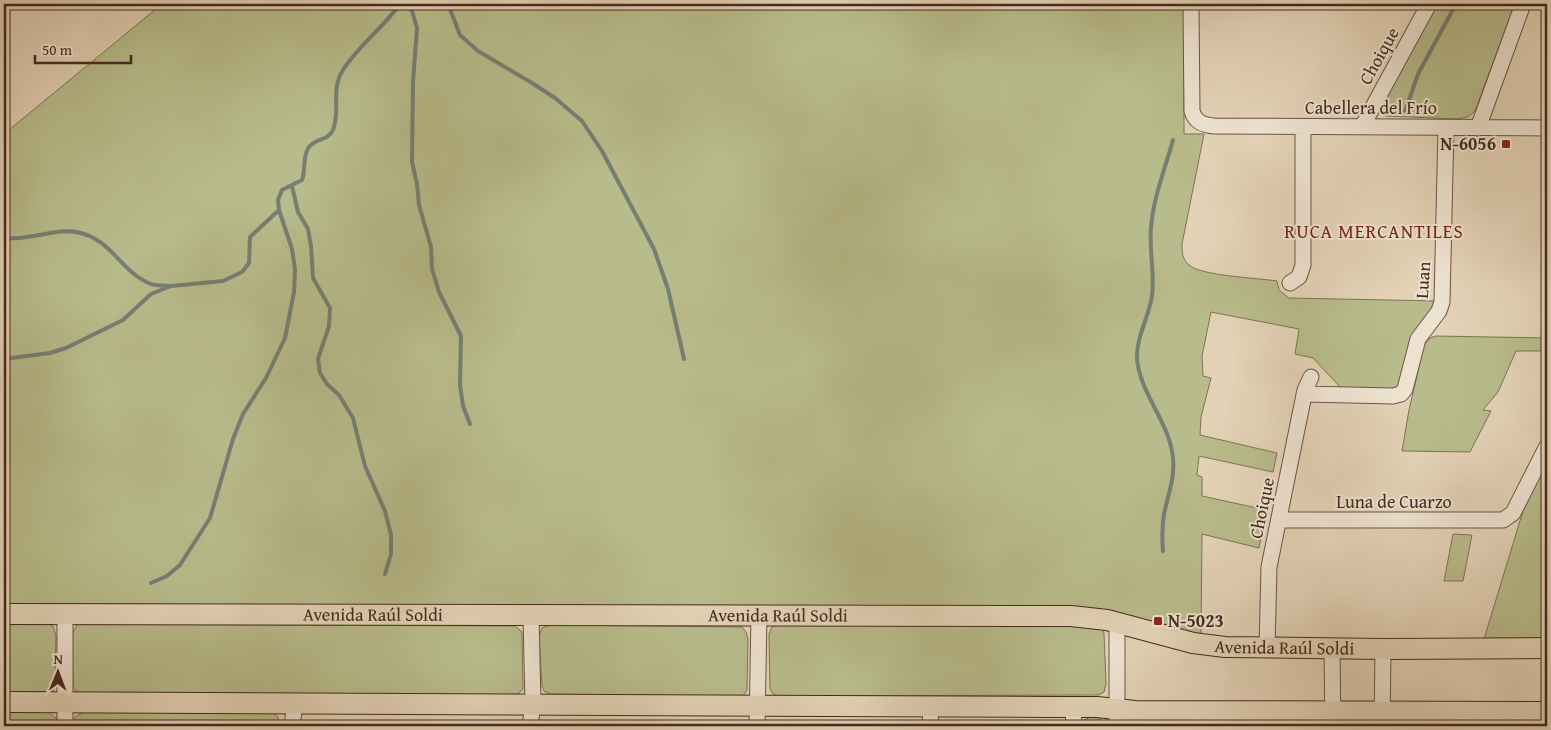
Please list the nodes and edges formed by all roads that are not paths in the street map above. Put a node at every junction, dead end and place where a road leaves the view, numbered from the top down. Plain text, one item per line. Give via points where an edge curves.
1 (1192, 4) edge
2 (1429, 4) edge
3 (1523, 4) edge
4 (1303, 127) junction
5 (1362, 127) junction
6 (1446, 128) junction
7 (1478, 128) junction
8 (1547, 128) edge
9 (1290, 282) dead end
10 (1312, 378) dead end
11 (1304, 394) junction
12 (1547, 446) edge
13 (1279, 520) junction
14 (4, 614) edge
15 (65, 614) junction
16 (531, 615) junction
17 (759, 615) junction
18 (1117, 622) junction
19 (1267, 648) junction
20 (1547, 648) edge
21 (1332, 649) junction
22 (1383, 650) junction
23 (4, 702) edge
24 (65, 702) junction
25 (296, 703) junction
26 (533, 704) junction
27 (759, 705) junction
28 (930, 706) junction
29 (1074, 717) edge
30 (1540, 717) edge
31 (1117, 718) edge
32 (1333, 719) edge
33 (1382, 719) edge
34 (65, 726) edge
35 (292, 726) edge
36 (530, 726) edge
37 (757, 726) edge
38 (930, 726) edge

1 - 4 street, Cabellera del Frío via 1192,104 1197,121 1214,126
2 - 5 street, Choique
3 - 7 street
4 - 5 street, Cabellera del Frío
4 - 9 street via 1303,265 1299,277
5 - 6 street, Cabellera del Frío
6 - 7 street, Cabellera del Frío
6 - 11 street, Luan via 1442,302 1418,339 1405,389 1402,394 1393,396
7 - 8 street, Cabellera del Frío
10 - 11 street, Choique
11 - 13 street, Choique
12 - 13 street, Luna de Cuarzo via 1508,518 1494,521
13 - 19 street, Choique via 1267,578
14 - 15 main road, Avenida Raúl Soldi
15 - 16 main road, Avenida Raúl Soldi
15 - 24 street
16 - 17 main road, Avenida Raúl Soldi
16 - 26 street
17 - 18 main road, Avenida Raúl Soldi via 1071,616
17 - 27 street
18 - 19 main road, Avenida Raúl Soldi via 1200,644
18 - 31 street
19 - 21 main road, Avenida Raúl Soldi
20 - 22 main road, Avenida Raúl Soldi
21 - 22 main road, Avenida Raúl Soldi
21 - 32 street
22 - 33 street
23 - 24 main road
24 - 25 main road
24 - 34 street
25 - 26 main road
25 - 35 street
26 - 27 main road
26 - 36 street
27 - 28 main road
27 - 37 street
28 - 29 main road
28 - 38 street
29 - 31 main road
30 - 33 main road
31 - 32 main road
32 - 33 main road

